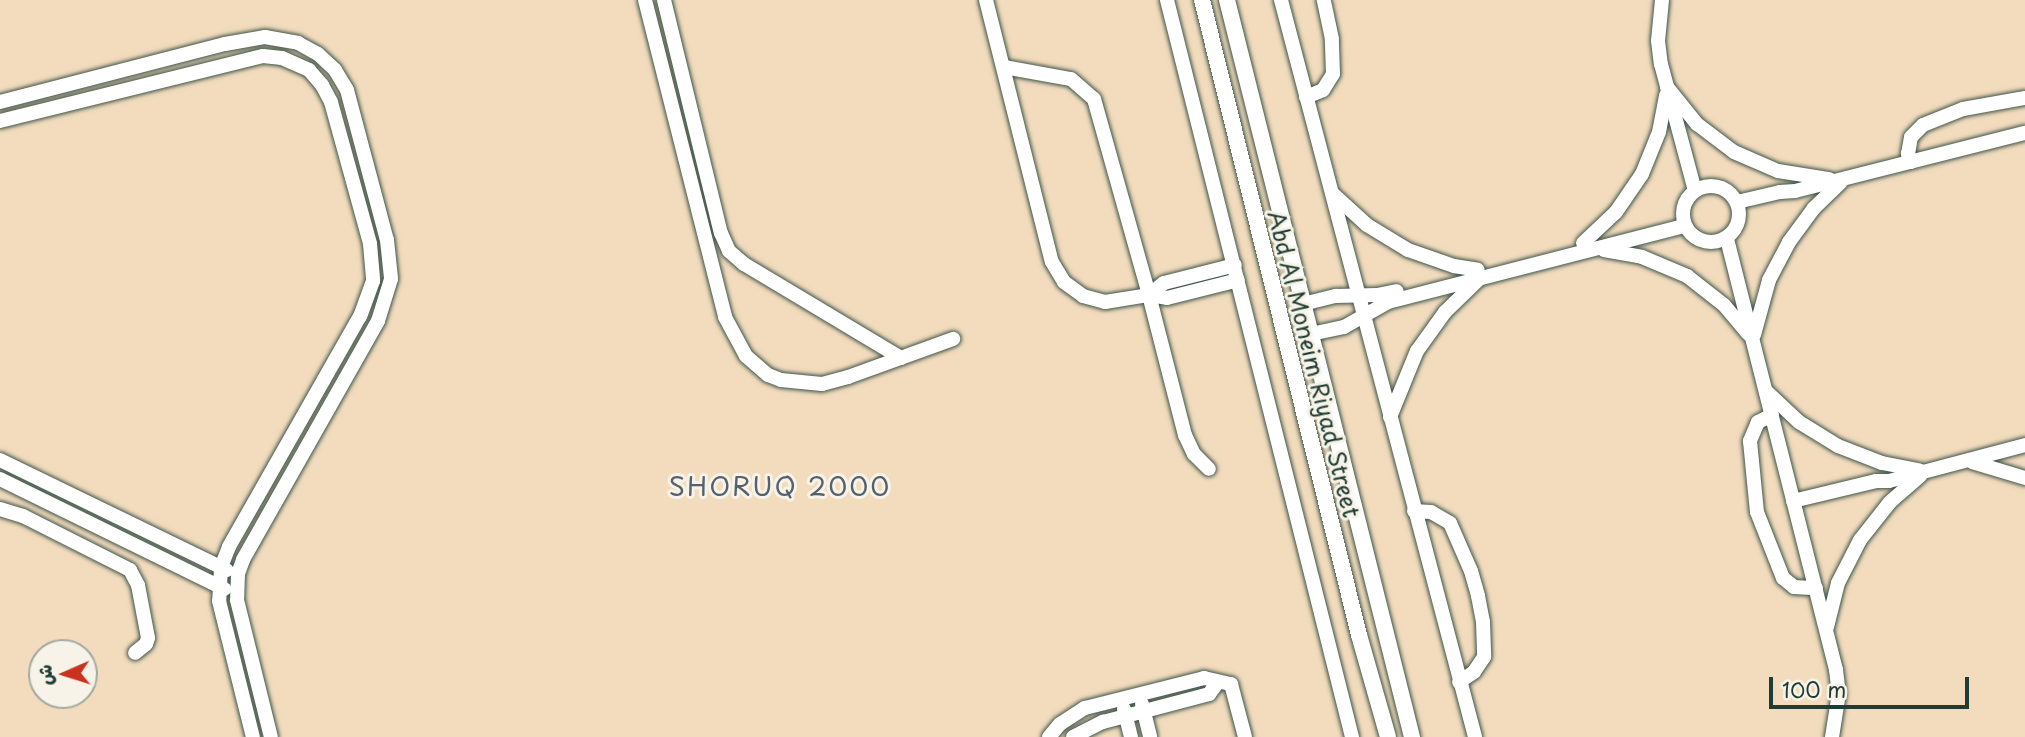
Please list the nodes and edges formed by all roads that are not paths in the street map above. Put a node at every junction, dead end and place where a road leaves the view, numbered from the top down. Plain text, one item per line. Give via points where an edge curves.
1 (645, 0) edge
2 (664, 0) edge
3 (986, 0) edge
4 (1167, 0) edge
5 (1202, 0) edge
6 (1227, 0) edge
7 (1281, 0) edge
8 (1324, 0) edge
9 (1662, 0) edge
10 (1004, 67) junction
11 (1667, 87) junction
12 (36, 93) junction
13 (1306, 97) junction
14 (2025, 98) edge
15 (0, 103) edge
16 (41, 111) junction
17 (0, 121) edge
18 (2025, 133) edge
19 (1910, 162) junction
20 (1844, 179) junction
21 (1695, 191) junction
22 (1331, 192) junction
23 (1739, 207) junction
24 (715, 209) junction
25 (698, 214) junction
26 (1684, 222) junction
27 (1727, 239) junction
28 (1589, 246) junction
29 (1234, 265) junction
30 (1479, 274) junction
31 (1238, 280) junction
32 (1149, 295) junction
33 (1358, 295) junction
34 (1303, 304) junction
35 (1278, 312) junction
36 (1363, 316) junction
37 (1311, 334) junction
38 (953, 339) dead end
39 (1285, 341) junction
40 (1753, 341) junction
41 (901, 358) junction
42 (1765, 390) junction
43 (1772, 415) junction
44 (1390, 418) junction
45 (2025, 445) edge
46 (0, 460) edge
47 (1967, 460) junction
48 (1209, 469) dead end
49 (1927, 471) junction
50 (2025, 478) edge
51 (0, 480) edge
52 (50, 484) junction
53 (44, 500) junction
54 (1794, 505) junction
55 (0, 509) edge
56 (1414, 511) junction
57 (34, 522) junction
58 (109, 532) junction
59 (98, 552) junction
60 (221, 567) junction
61 (238, 574) junction
62 (218, 586) junction
63 (1815, 589) junction
64 (236, 594) junction
65 (1826, 631) junction
66 (135, 653) dead end
67 (1217, 682) junction
68 (1459, 682) junction
69 (1139, 693) junction
70 (1121, 698) junction
71 (1144, 711) junction
72 (1125, 716) junction
73 (253, 737) edge
74 (271, 737) edge
75 (1049, 737) edge
76 (1073, 737) edge
77 (1131, 737) edge
78 (1150, 737) edge
79 (1245, 737) edge
80 (1352, 737) edge
81 (1388, 737) edge
82 (1412, 737) edge
83 (1475, 737) edge
84 (1832, 737) edge

1 - 25 street
2 - 24 street
3 - 10 street
4 - 29 street
5 - 35 street, Abd Al Moneim Riyad Street
6 - 34 street, Abd Al Moneim Riyad Street
7 - 13 street
8 - 13 street via 1333,74 1323,90
9 - 11 street via 1658,41
10 - 32 street via 1071,79 1094,99
10 - 32 street via 1057,273 1073,290 1094,300 1117,302
11 - 20 street via 1697,124 1734,152 1778,171
11 - 21 street
11 - 28 street via 1659,132 1642,174
12 - 15 street
12 - 16 street
12 - 61 street via 265,37 298,43 318,54 347,90 390,253 390,292 379,321
13 - 22 street
14 - 19 street via 1963,109 1923,125 1909,145
16 - 17 street
16 - 60 street via 263,57 282,58 309,70 331,102 373,256 370,293
18 - 19 street
19 - 20 street
20 - 23 street via 1795,191 1787,198
20 - 40 street via 1814,208 1789,242 1766,290
21 - 23 street via 1719,187
21 - 26 street via 1687,200
22 - 30 street via 1367,225 1408,250
22 - 33 street
23 - 27 street via 1737,227
24 - 25 street
24 - 41 street via 724,243 736,258
25 - 41 street via 730,330 746,356 768,375 794,383 822,384
26 - 27 street via 1703,242
26 - 28 street
27 - 40 street
28 - 30 street
28 - 40 street via 1642,257 1687,276 1724,305
29 - 31 street
29 - 32 street via 1164,283
30 - 33 street via 1386,294
30 - 36 street via 1388,302
30 - 44 street via 1430,331 1406,373
31 - 32 street via 1167,298
31 - 80 street
32 - 48 street via 1185,435 1194,454
33 - 34 street
33 - 36 street
34 - 35 street
34 - 37 street, Abd Al Moneim Riyad Street
35 - 39 street, Abd Al Moneim Riyad Street
36 - 37 street via 1333,331
36 - 44 street
37 - 39 street
37 - 82 street, Abd Al Moneim Riyad Street
38 - 41 street
39 - 81 street, Abd Al Moneim Riyad Street
40 - 42 street
42 - 43 street
42 - 49 street via 1799,422 1838,446 1882,463
43 - 54 street
43 - 63 street via 1758,422 1751,434 1750,465 1758,512 1783,578 1794,587
44 - 56 street
45 - 47 street
46 - 52 street
47 - 49 street
47 - 50 street
49 - 54 street
49 - 65 street via 1890,502 1860,540 1838,583
51 - 53 street
52 - 53 street
52 - 60 street
53 - 57 street
53 - 58 street
54 - 63 street
55 - 57 street
56 - 68 street
56 - 68 street via 1431,512 1450,523 1478,596 1484,657 1474,673
57 - 59 street
58 - 59 street
58 - 62 street
59 - 66 street via 126,566 136,580 148,638
60 - 61 street
60 - 62 street
61 - 64 street
62 - 64 street
62 - 73 street
63 - 65 street
64 - 74 street
65 - 84 street via 1839,693
67 - 69 street via 1204,678
67 - 71 street via 1209,694
67 - 79 street via 1231,684
68 - 83 street
69 - 70 street
69 - 71 street
70 - 72 street
70 - 75 street via 1072,715
71 - 72 street
71 - 78 street
72 - 76 street
72 - 77 street

